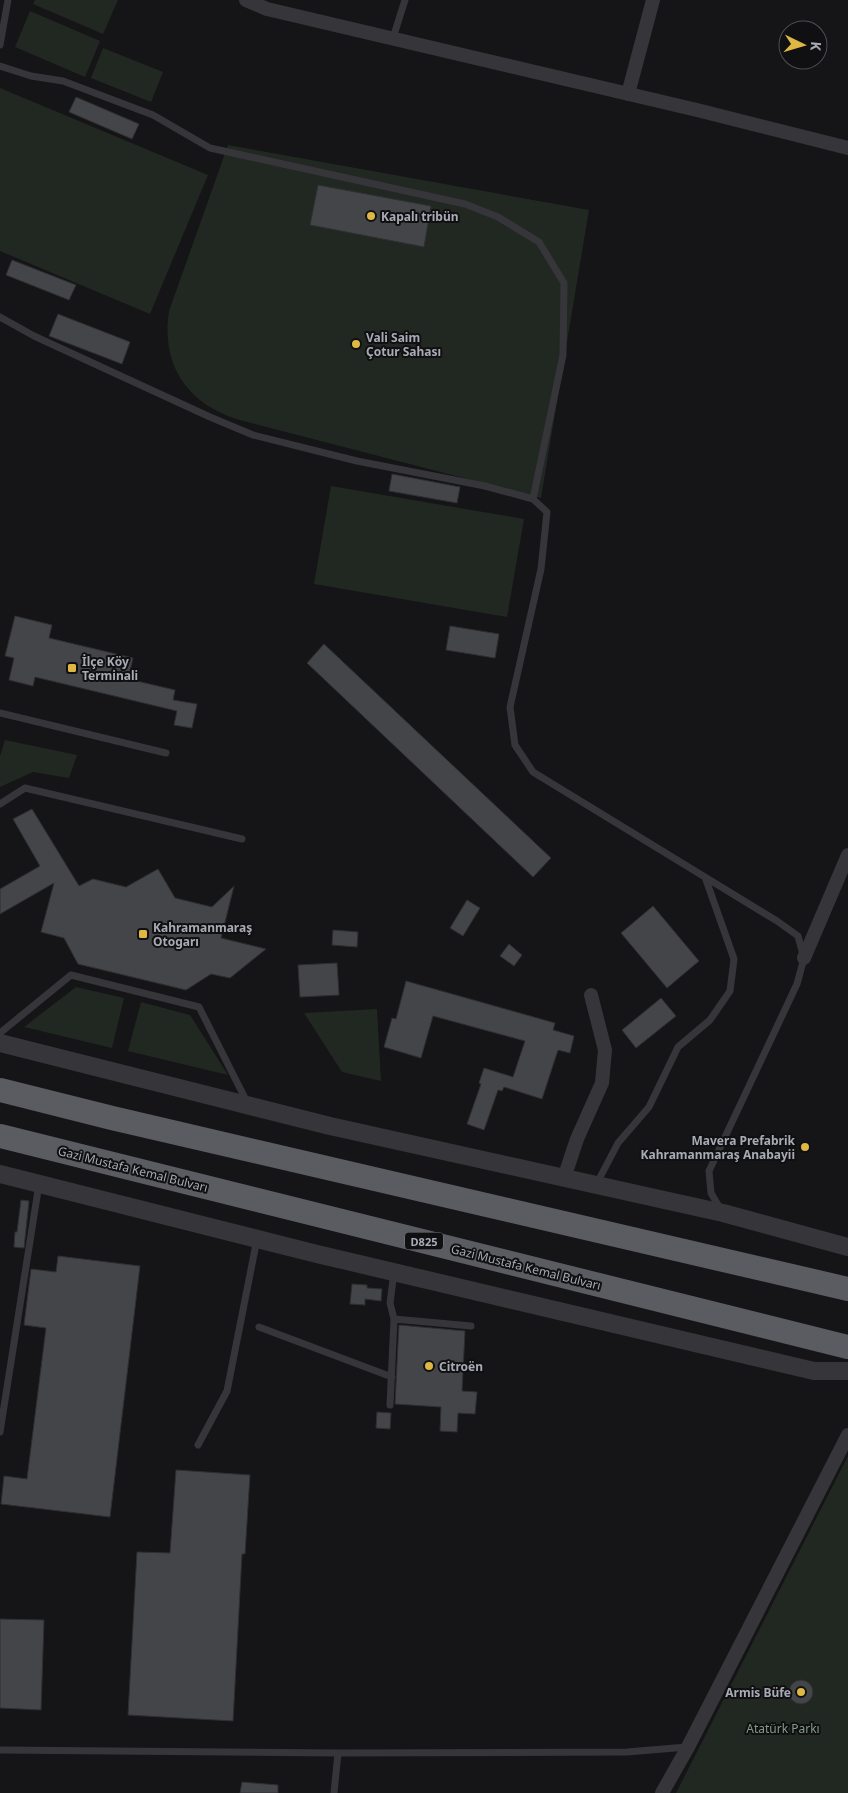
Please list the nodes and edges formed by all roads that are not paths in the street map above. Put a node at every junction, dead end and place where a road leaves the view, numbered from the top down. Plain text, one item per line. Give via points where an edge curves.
1 (8, 0) edge
2 (246, 0) edge
3 (405, 0) edge
4 (653, 0) edge
5 (393, 38) junction
6 (0, 45) edge
7 (0, 66) edge
8 (628, 94) junction
9 (848, 148) edge
10 (0, 317) edge
11 (533, 499) junction
12 (0, 713) edge
13 (166, 753) dead end
14 (0, 804) edge
15 (242, 839) dead end
16 (848, 855) edge
17 (705, 877) junction
18 (804, 958) junction
19 (591, 995) dead end
20 (0, 1033) edge
21 (0, 1043) edge
22 (0, 1090) edge
23 (248, 1105) junction
24 (0, 1136) edge
25 (0, 1174) edge
26 (564, 1178) junction
27 (39, 1184) junction
28 (595, 1185) junction
29 (723, 1213) junction
30 (258, 1239) junction
31 (848, 1247) edge
32 (394, 1272) junction
33 (848, 1289) edge
34 (394, 1319) junction
35 (471, 1326) dead end
36 (259, 1327) dead end
37 (848, 1347) edge
38 (848, 1371) edge
39 (392, 1377) junction
40 (390, 1406) dead end
41 (0, 1432) edge
42 (848, 1435) edge
43 (198, 1445) dead end
44 (688, 1747) junction
45 (0, 1750) edge
46 (338, 1753) junction
47 (334, 1793) edge
48 (662, 1793) edge

1 - 6 lane
2 - 5 street via 267,9
3 - 5 lane
4 - 8 street
5 - 8 street
7 - 11 lane via 31,76 63,81 153,115 210,148 465,204 498,218 539,242 564,283 563,355
8 - 9 street
10 - 11 lane via 51,344 253,435
11 - 17 lane via 547,512 541,569 510,707 514,745 533,772
12 - 13 lane
14 - 15 lane via 25,788
16 - 18 street
17 - 18 lane via 798,936
17 - 28 lane via 734,959 730,990 710,1020 678,1047 650,1107 618,1143
18 - 29 lane via 797,984 709,1171 710,1192
19 - 26 street via 605,1050 602,1083 577,1138
20 - 23 lane via 71,975 199,1008
21 - 23 street
22 - 33 highway
23 - 26 street
24 - 37 highway, Gazi Mustafa Kemal Bulvarı / D825
25 - 27 street
26 - 28 street
27 - 30 street
27 - 41 lane
28 - 29 street
29 - 31 street
30 - 32 street
30 - 43 lane via 227,1391
32 - 34 lane via 390,1303
32 - 38 street via 814,1371
34 - 35 lane
34 - 39 lane
36 - 39 lane
39 - 40 lane
42 - 44 street
44 - 46 lane via 627,1752
44 - 48 street
45 - 46 lane
46 - 47 lane

